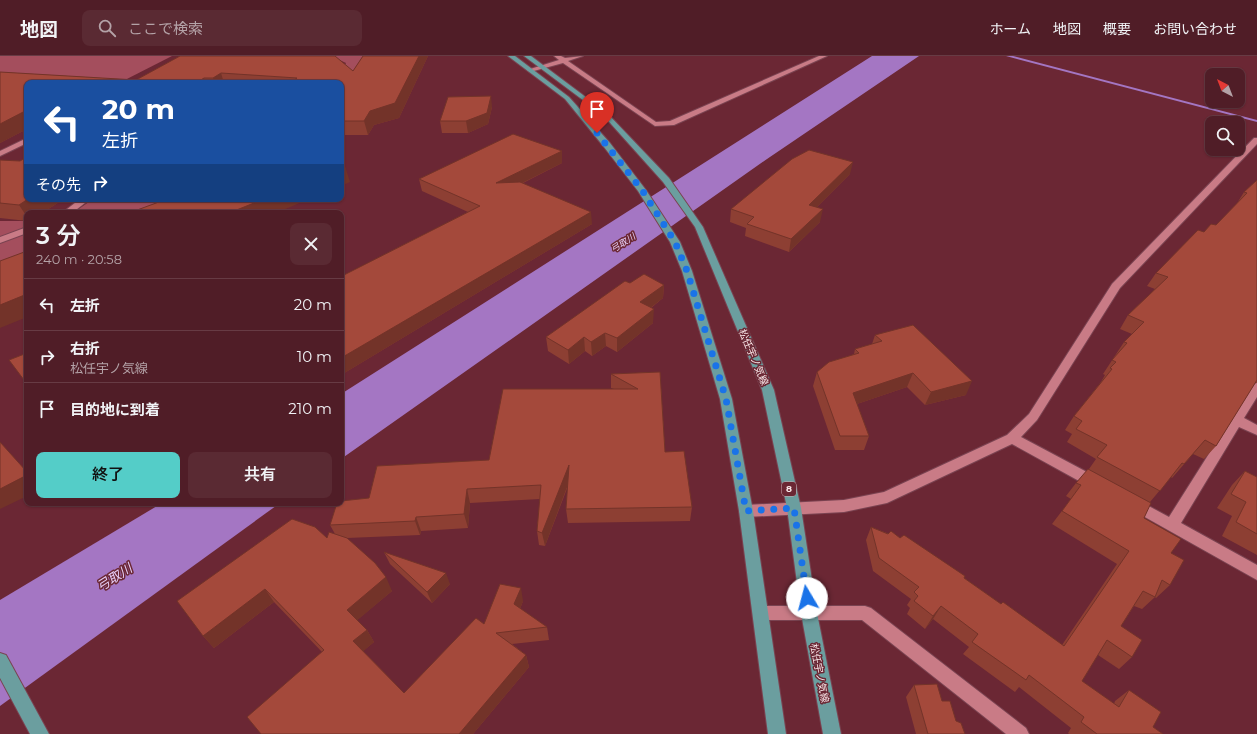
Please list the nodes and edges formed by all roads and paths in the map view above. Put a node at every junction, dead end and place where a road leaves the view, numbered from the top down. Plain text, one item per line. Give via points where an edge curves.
1 (511, 56) edge
2 (527, 56) edge
3 (557, 56) edge
4 (580, 56) edge
5 (824, 56) edge
6 (565, 61) junction
7 (543, 67) junction
8 (530, 70) junction
9 (24, 142) edge
10 (1255, 143) edge
11 (0, 154) edge
12 (82, 202) edge
13 (70, 210) edge
14 (24, 231) edge
15 (0, 240) edge
16 (1257, 387) edge
17 (1236, 420) junction
18 (1257, 430) edge
19 (1012, 438) junction
20 (1109, 491) edge
21 (1123, 498) edge
22 (794, 508) junction
23 (746, 511) junction
24 (1172, 525) junction
25 (1257, 573) edge
26 (761, 613) junction
27 (809, 613) junction
28 (0, 661) edge
29 (40, 734) edge
30 (777, 734) edge
31 (832, 734) edge
32 (1020, 734) edge

1 - 8 main road
2 - 7 main road, 松任宇ノ気線 / 8
3 - 6 street
4 - 6 street
5 - 6 street via 671,123 662,124 655,124
6 - 7 street
7 - 8 street
7 - 22 main road, 松任宇ノ気線 / 8 via 605,114 666,180 699,227 768,390
8 - 23 main road via 567,98 608,145 642,190 675,242 687,271 726,399
9 - 11 street
10 - 19 street via 1116,286 1033,417
12 - 13 street
14 - 15 street
16 - 17 street
17 - 18 street
17 - 24 street
19 - 20 street
19 - 22 street via 887,497 844,506
21 - 24 street
22 - 23 street
22 - 27 main road, 松任宇ノ気線 / 8
23 - 26 main road
24 - 25 street
26 - 27 street
26 - 30 main road
27 - 31 main road, 松任宇ノ気線 / 8
27 - 32 street via 865,613
28 - 29 main road

